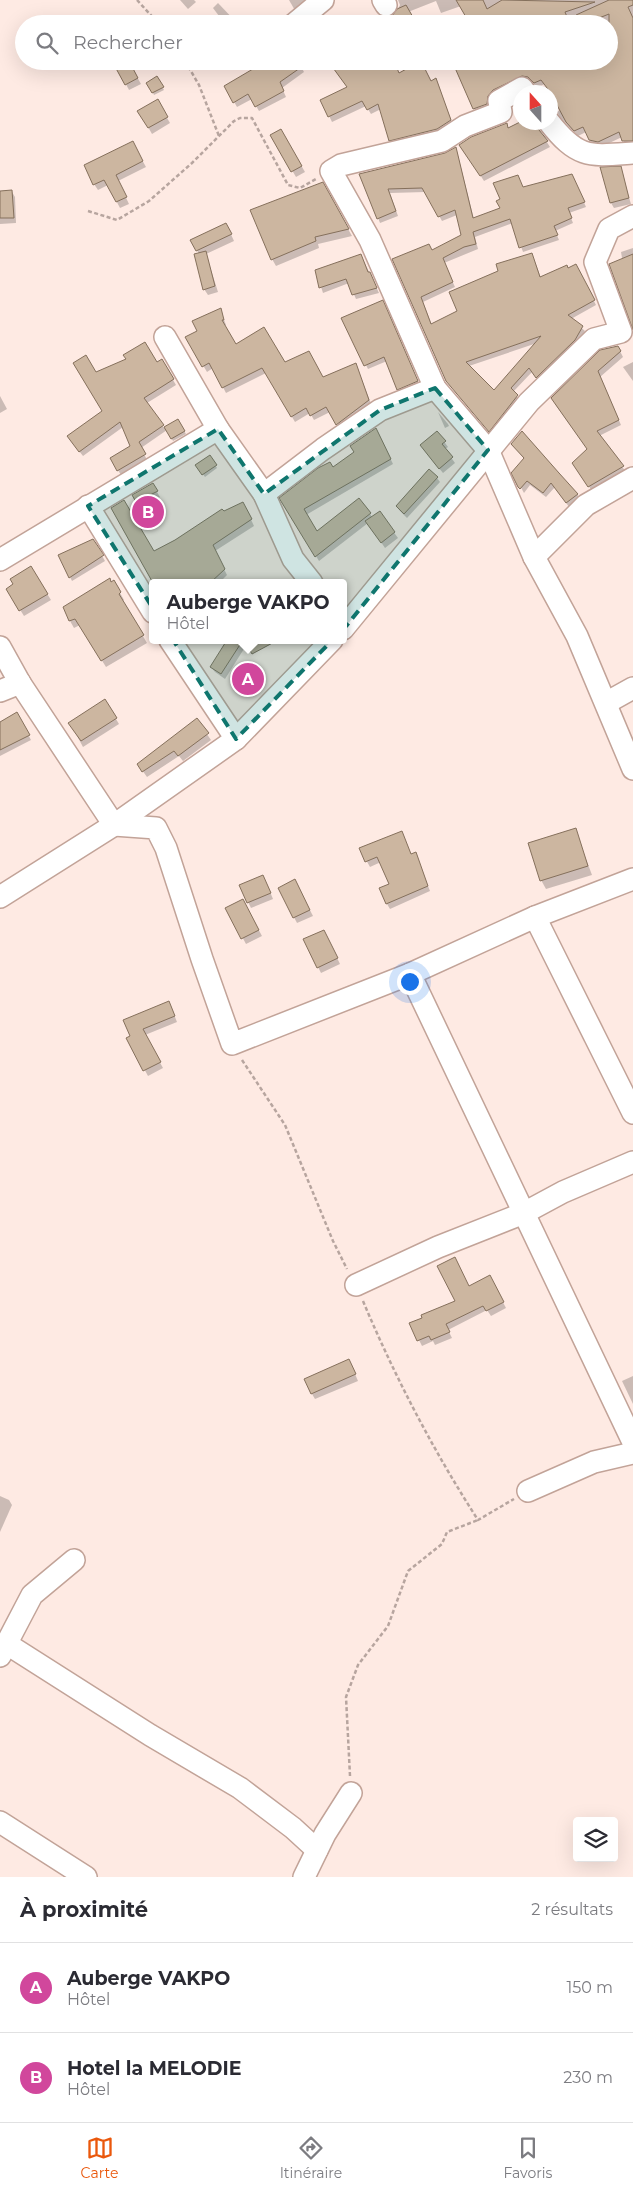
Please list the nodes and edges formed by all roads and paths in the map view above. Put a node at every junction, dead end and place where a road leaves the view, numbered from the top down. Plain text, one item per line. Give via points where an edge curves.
1 (137, 0) edge
2 (323, 0) edge
3 (151, 15) edge
4 (305, 15) edge
5 (191, 70) edge
6 (513, 93) edge
7 (555, 130) edge
8 (219, 136) junction
9 (633, 153) edge
10 (331, 171) junction
11 (88, 211) dead end
12 (633, 216) edge
13 (627, 330) edge
14 (165, 337) dead end
15 (436, 388) junction
16 (218, 429) junction
17 (488, 450) junction
18 (633, 478) edge
19 (264, 494) junction
20 (88, 506) junction
21 (534, 557) junction
22 (0, 560) edge
23 (309, 579) edge
24 (149, 605) edge
25 (347, 621) edge
26 (173, 644) edge
27 (328, 644) edge
28 (0, 647) edge
29 (20, 683) junction
30 (633, 688) edge
31 (0, 691) edge
32 (606, 703) junction
33 (236, 738) junction
34 (633, 768) edge
35 (114, 825) junction
36 (633, 879) edge
37 (0, 897) edge
38 (534, 918) junction
39 (410, 974) junction
40 (232, 1044) junction
41 (633, 1113) edge
42 (633, 1162) edge
43 (524, 1213) junction
44 (356, 1284) junction
45 (633, 1442) edge
46 (633, 1453) edge
47 (528, 1491) joint
48 (478, 1520) junction
49 (74, 1560) dead end
50 (3, 1650) edge
51 (351, 1792) joint
52 (0, 1822) edge
53 (317, 1850) junction
54 (86, 1877) edge
55 (304, 1877) edge

1 - 3 path
2 - 4 street
5 - 8 path
6 - 10 street via 499,101 501,112 465,126 442,141 340,165
7 - 9 street via 566,144 595,156
8 - 10 path via 234,121 252,118 288,184 300,188
8 - 11 path via 149,201 117,220
10 - 15 street via 370,240
12 - 13 street via 609,229 595,262
13 - 17 street via 594,339 529,402
14 - 16 street
15 - 17 street
15 - 19 street via 380,410
16 - 19 street
16 - 20 street
17 - 21 street
17 - 25 street
18 - 21 street via 586,506
19 - 23 street via 293,559
20 - 22 street
20 - 24 street
21 - 32 street via 577,636
26 - 33 street
27 - 33 street
28 - 29 street
29 - 31 street
29 - 35 street
30 - 32 street
32 - 34 street
33 - 35 street
35 - 37 street
35 - 40 street via 156,828 166,848
36 - 38 street
38 - 39 street
38 - 41 street
39 - 40 street
39 - 43 street
40 - 44 path via 285,1125 333,1241
42 - 43 street
43 - 44 street
43 - 45 street
44 - 48 path via 388,1359 447,1472
46 - 47 street via 594,1462
47 - 48 path
48 - 51 path via 447,1532 442,1544 408,1570 388,1626 358,1665 346,1696
49 - 50 street via 32,1595
50 - 53 street via 240,1788
51 - 53 street
52 - 54 street
53 - 55 street

